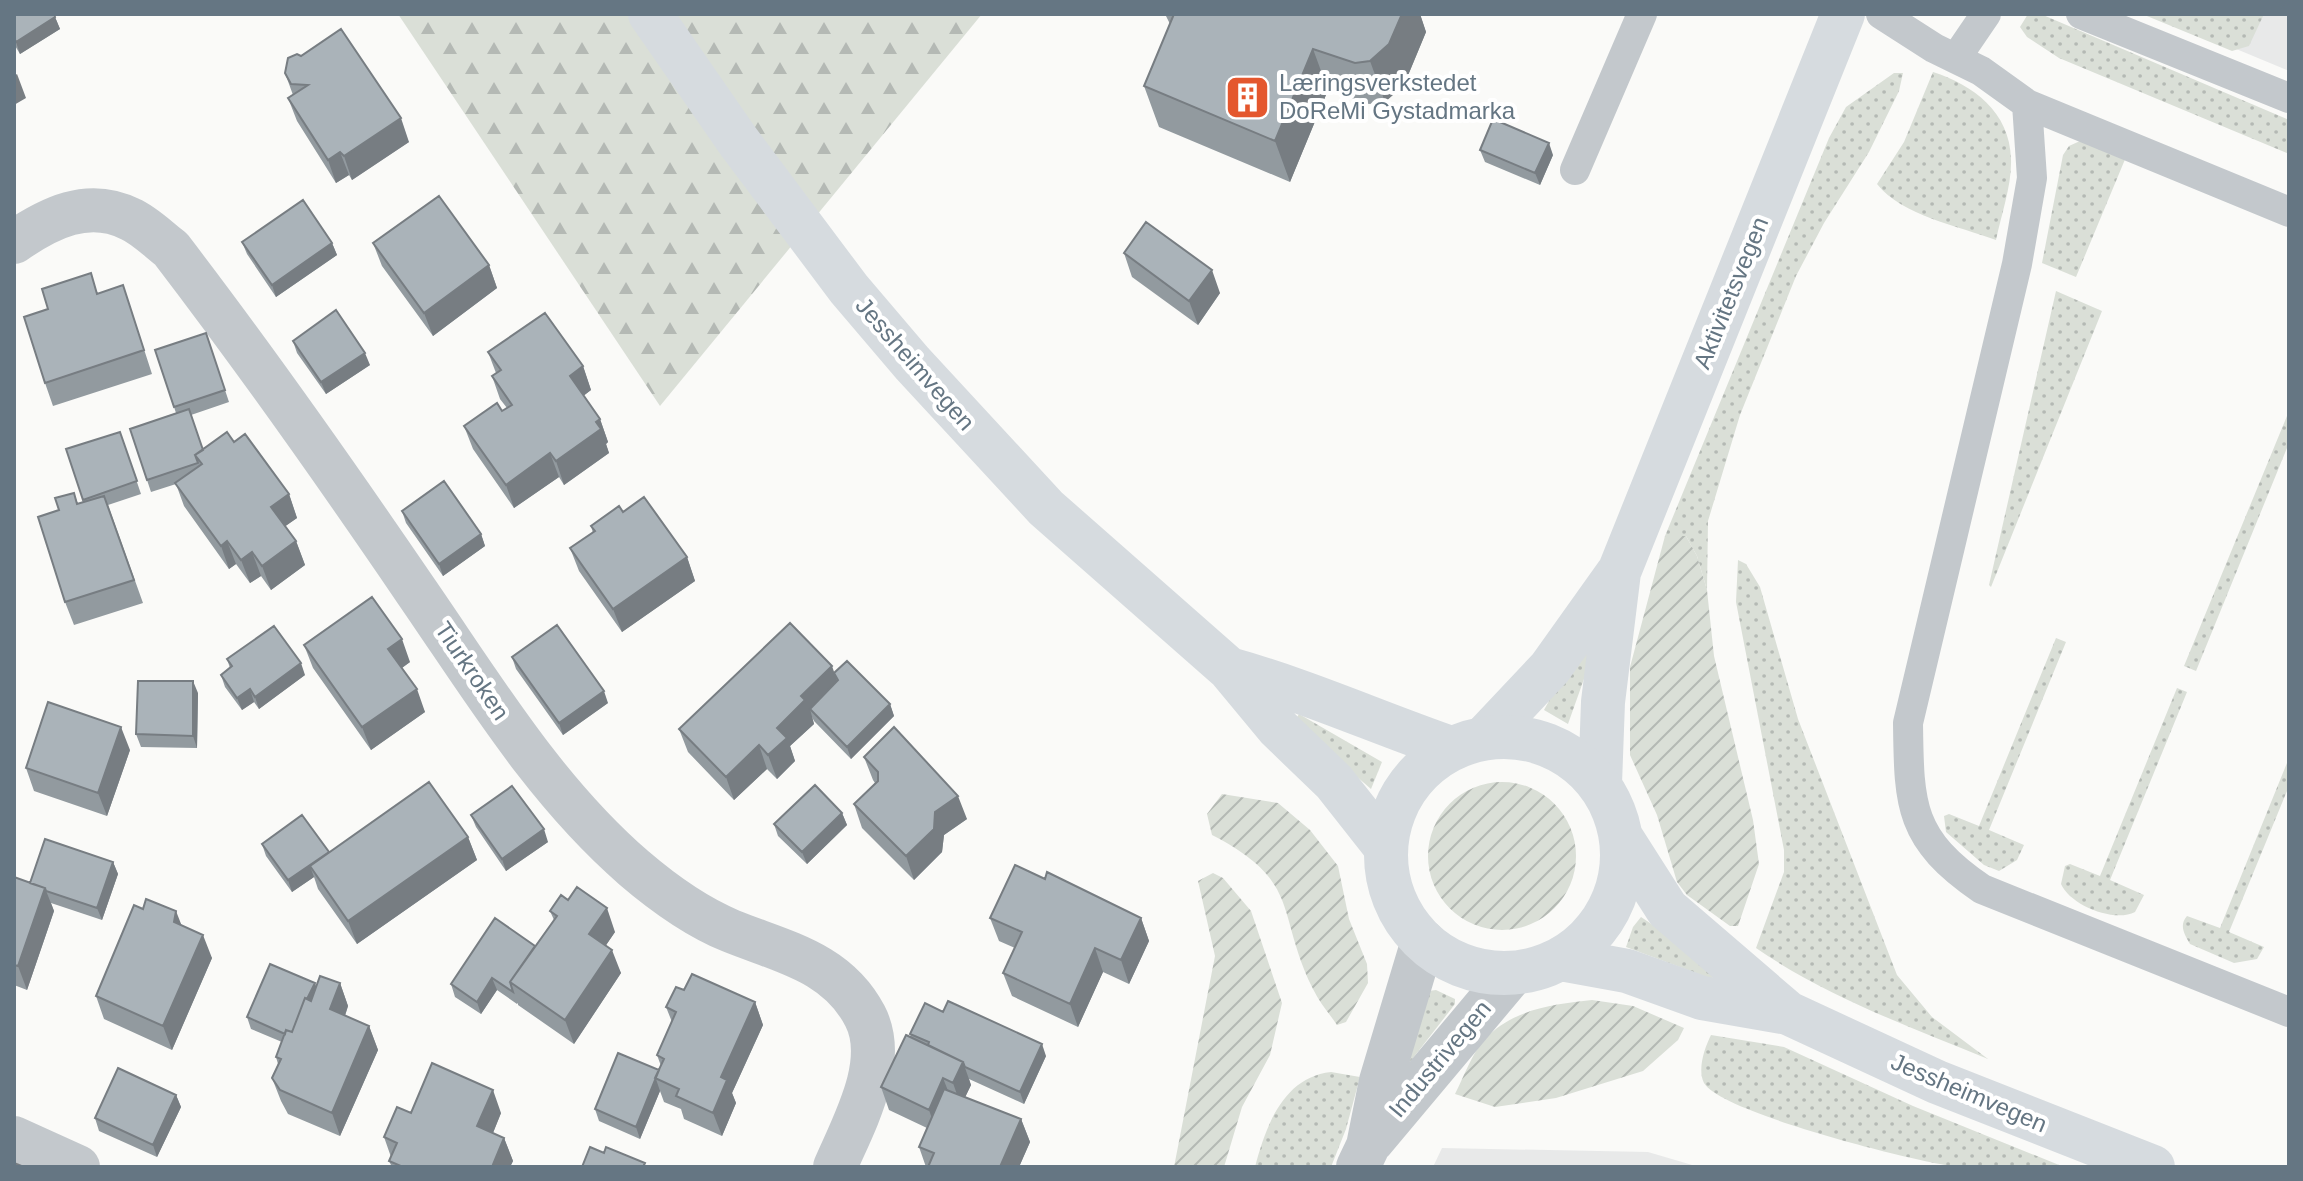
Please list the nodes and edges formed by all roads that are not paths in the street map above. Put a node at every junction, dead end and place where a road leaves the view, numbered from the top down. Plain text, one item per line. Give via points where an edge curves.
1 (650, 14) edge
2 (1642, 14) edge
3 (1843, 14) edge
4 (1881, 14) edge
5 (1986, 14) edge
6 (2081, 14) edge
7 (1956, 58) junction
8 (2289, 98) edge
9 (2027, 104) junction
10 (1575, 170) dead end
11 (2289, 212) edge
12 (14, 242) edge
13 (1619, 572) junction
14 (1229, 669) junction
15 (1467, 743) junction
16 (1600, 784) junction
17 (1623, 840) junction
18 (1386, 848) junction
19 (1423, 941) junction
20 (1561, 959) junction
21 (1513, 973) junction
22 (2289, 1012) edge
23 (1788, 1013) junction
24 (14, 1138) edge
25 (1363, 1156) edge
26 (78, 1167) edge
27 (835, 1167) edge
28 (2153, 1167) edge

1 - 14 main road, Jessheimvegen via 849,289 912,363 1046,508
2 - 10 lane
3 - 13 main road, Aktivitetsvegen
4 - 7 lane
5 - 7 lane
6 - 8 lane
7 - 9 lane
9 - 11 lane
9 - 22 lane via 2032,178 2017,264 1908,723 1909,787 1923,835 1949,867 1982,889
12 - 27 street, Tiurkroken via 44,221 83,208 130,218 171,249 356,502 558,794 636,870 687,907 729,930 800,955 843,983 867,1019 873,1053 860,1110
13 - 15 main road, Aktivitetsvegen via 1550,668
13 - 16 main road, Aktivitetsvegen via 1603,702
14 - 15 main road, Jessheimvegen via 1299,689 1357,716
14 - 18 main road, Jessheimvegen via 1278,728 1334,782
15 - 16 main road via 1516,736 1548,744 1577,761
15 - 18 main road via 1412,780 1399,801
16 - 17 main road
17 - 20 main road via 1621,875 1610,908 1589,937
17 - 23 main road, Jessheimvegen via 1667,909
18 - 19 main road via 1395,899
19 - 21 main road via 1473,969
19 - 25 street, Industrivegen
20 - 21 main road
20 - 23 main road, Jessheimvegen via 1627,971 1702,998
21 - 25 street, Industrivegen
23 - 28 main road, Jessheimvegen via 1937,1082
24 - 26 street

